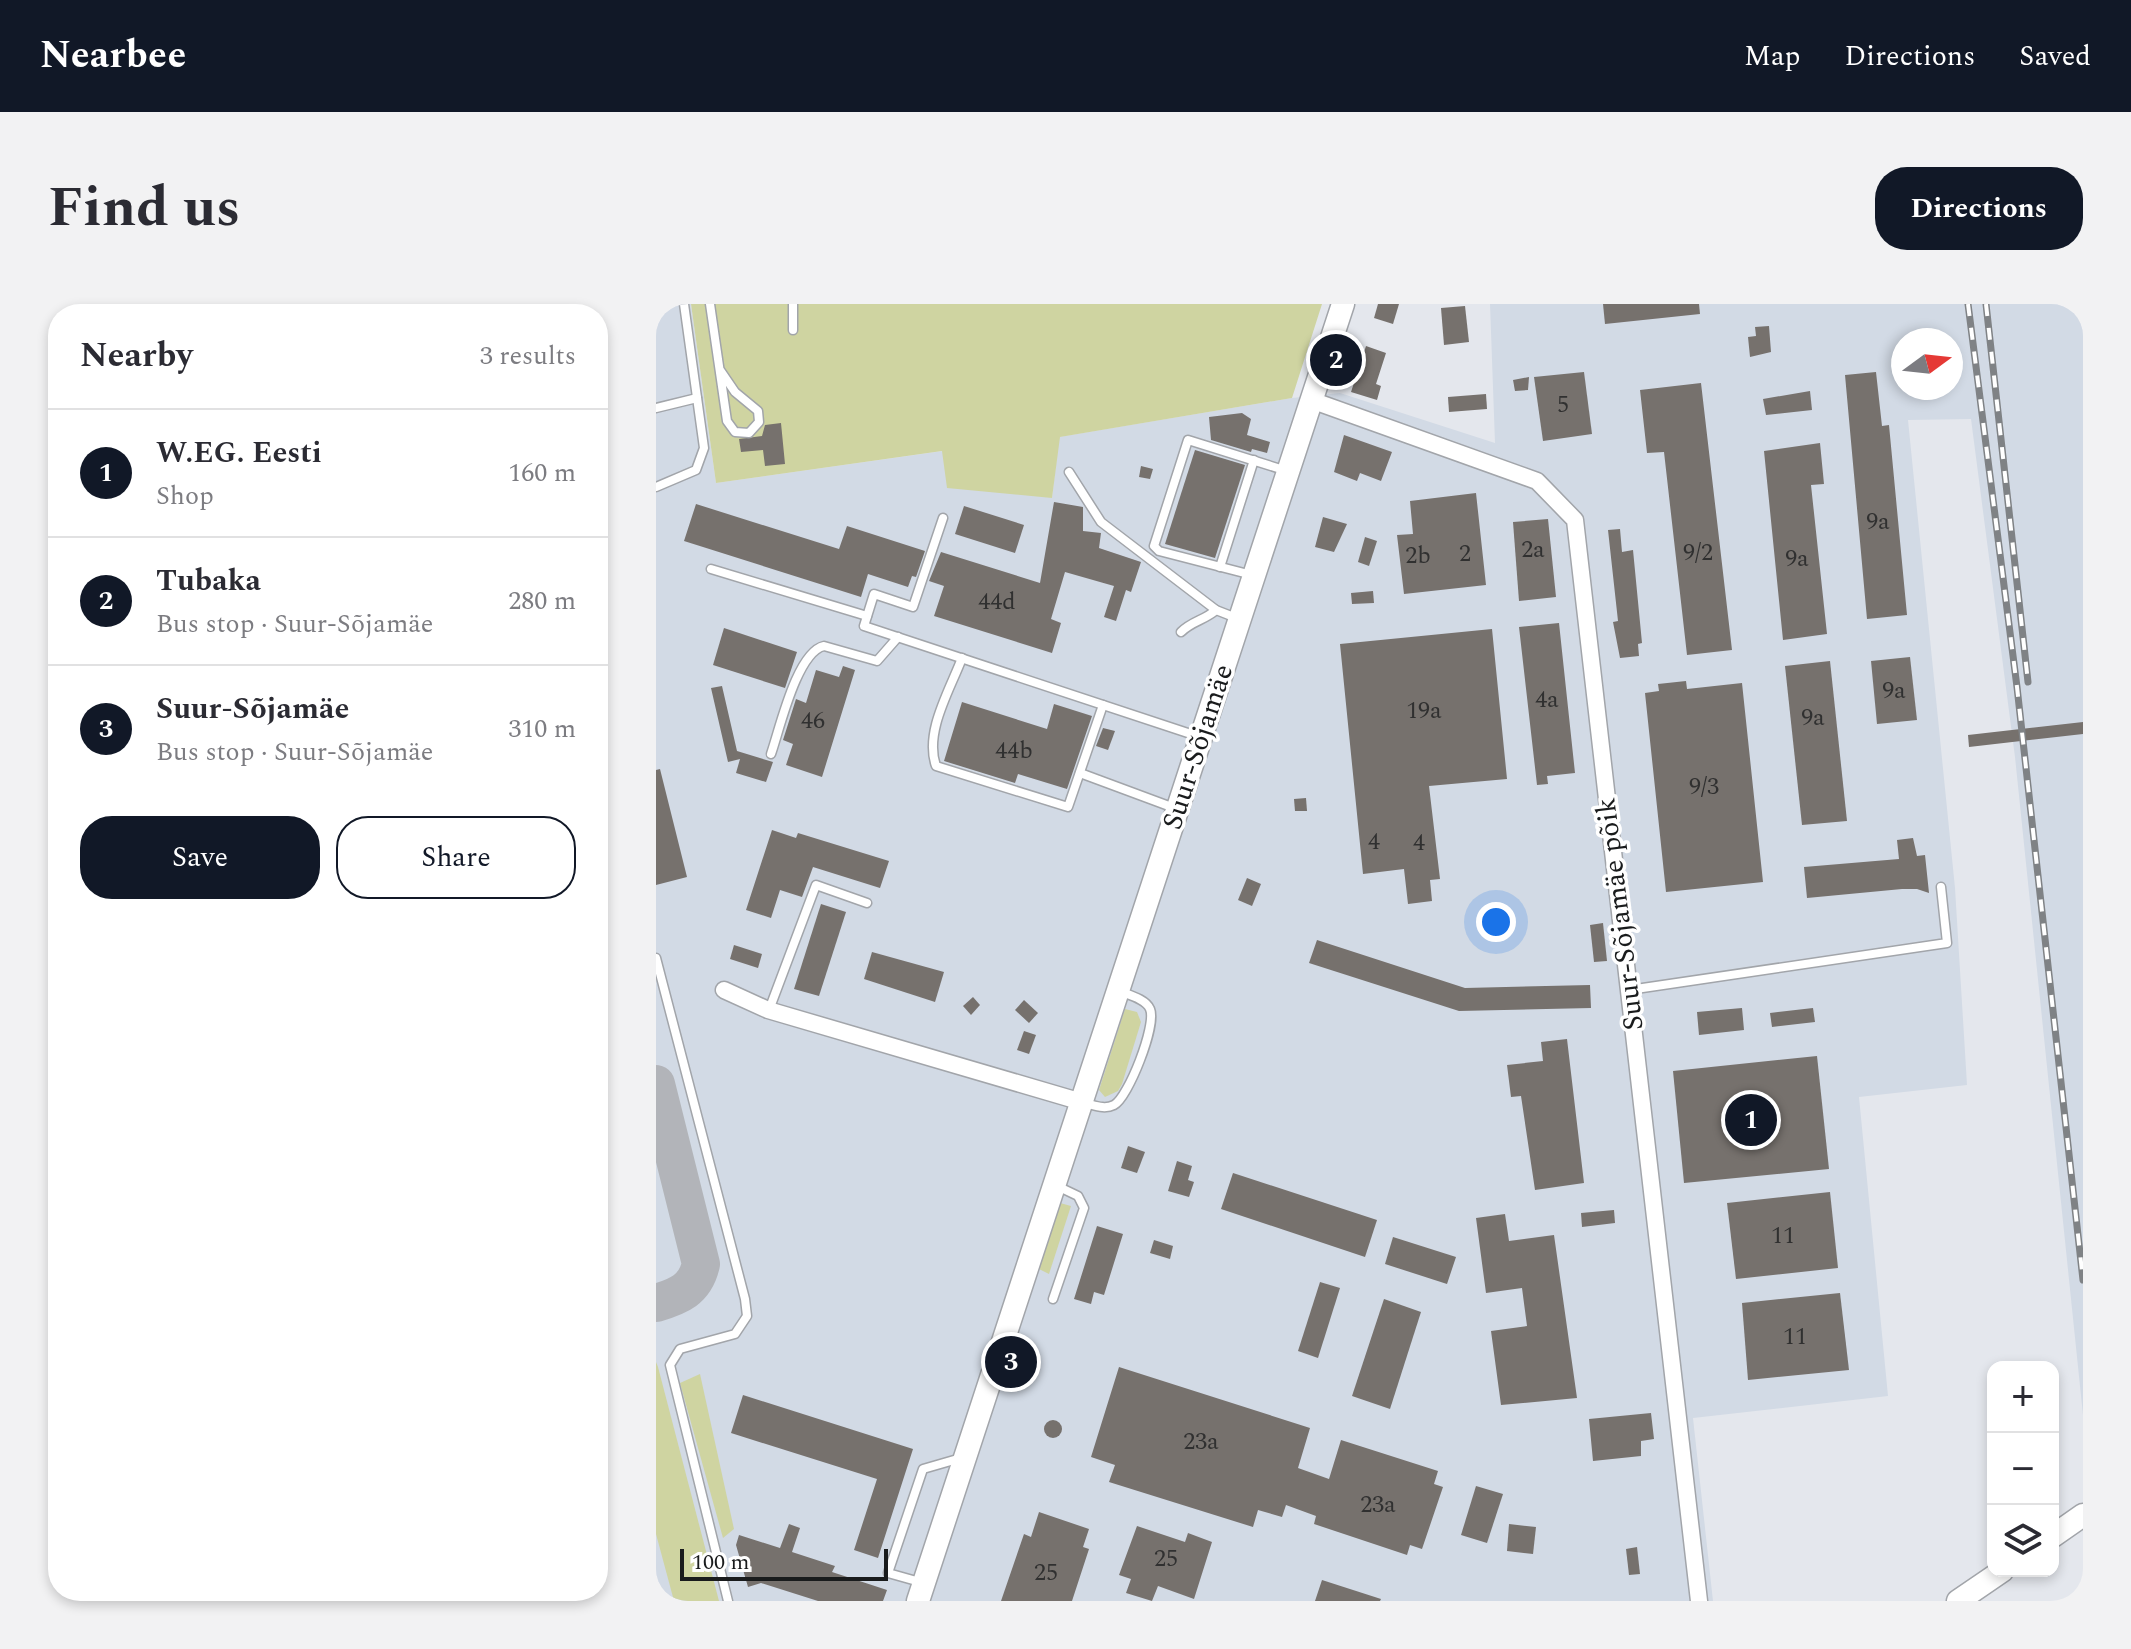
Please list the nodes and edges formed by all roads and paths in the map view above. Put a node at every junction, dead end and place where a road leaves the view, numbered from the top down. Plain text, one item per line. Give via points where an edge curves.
1 (684, 304) edge
2 (710, 304) edge
3 (793, 304) edge
4 (1343, 304) edge
5 (793, 330) dead end
6 (720, 370) junction
7 (697, 398) junction
8 (1311, 400) junction
9 (656, 408) edge
10 (1254, 460) junction
11 (1069, 472) dead end
12 (1288, 472) junction
13 (656, 487) edge
14 (943, 518) dead end
15 (1220, 567) junction
16 (711, 569) dead end
17 (1253, 575) junction
18 (1216, 610) junction
19 (867, 616) junction
20 (1239, 619) junction
21 (1181, 632) dead end
22 (898, 637) junction
23 (962, 658) junction
24 (1103, 705) junction
25 (1201, 737) junction
26 (771, 754) dead end
27 (1080, 773) junction
28 (1177, 809) junction
29 (1941, 887) dead end
30 (867, 903) dead end
31 (656, 958) edge
32 (724, 990) dead end
33 (1118, 990) junction
34 (1629, 990) junction
35 (768, 1010) junction
36 (1082, 1102) junction
37 (1055, 1184) junction
38 (1053, 1299) dead end
39 (965, 1456) junction
40 (2083, 1515) edge
41 (2059, 1532) edge
42 (1993, 1577) edge
43 (921, 1592) edge
44 (728, 1601) edge
45 (1699, 1601) edge
46 (1958, 1601) edge

1 - 7 lane
2 - 6 lane
3 - 5 lane
4 - 8 main road, Suur-Sõjamäe
6 - 6 lane via 729,425 735,432 749,433 759,422 758,411
7 - 9 lane
7 - 13 lane via 702,461 696,470
8 - 12 main road, Suur-Sõjamäe
8 - 34 street, Suur-Sõjamäe põik via 1537,481 1575,520
10 - 12 lane
10 - 15 lane
10 - 15 lane via 1188,440 1154,546
11 - 18 lane via 1101,522
12 - 17 main road, Suur-Sõjamäe
14 - 19 lane via 913,607 874,594
15 - 17 lane
16 - 19 lane
17 - 20 main road, Suur-Sõjamäe
18 - 20 lane
18 - 21 lane
19 - 22 lane via 864,626
20 - 25 main road, Suur-Sõjamäe
22 - 23 lane
22 - 26 lane via 877,661 816,648 802,664
23 - 24 lane
23 - 27 lane via 933,737 936,766 1068,807
24 - 25 lane
24 - 27 lane
25 - 28 main road, Suur-Sõjamäe
27 - 28 lane
28 - 33 main road, Suur-Sõjamäe
29 - 34 lane via 1947,943
30 - 35 lane via 816,885
31 - 44 lane via 746,1308 743,1326 735,1334 680,1349 670,1365
32 - 35 street
33 - 36 main road, Suur-Sõjamäe
33 - 36 lane via 1150,1009 1151,1024 1126,1095 1102,1108
34 - 45 street, Suur-Sõjamäe põik
35 - 36 street
36 - 37 main road, Suur-Sõjamäe
37 - 38 lane via 1078,1196 1084,1208
37 - 39 main road, Suur-Sõjamäe
39 - 43 main road, Suur-Sõjamäe
39 - 43 lane via 923,1469 888,1573
40 - 41 main road
42 - 46 main road

